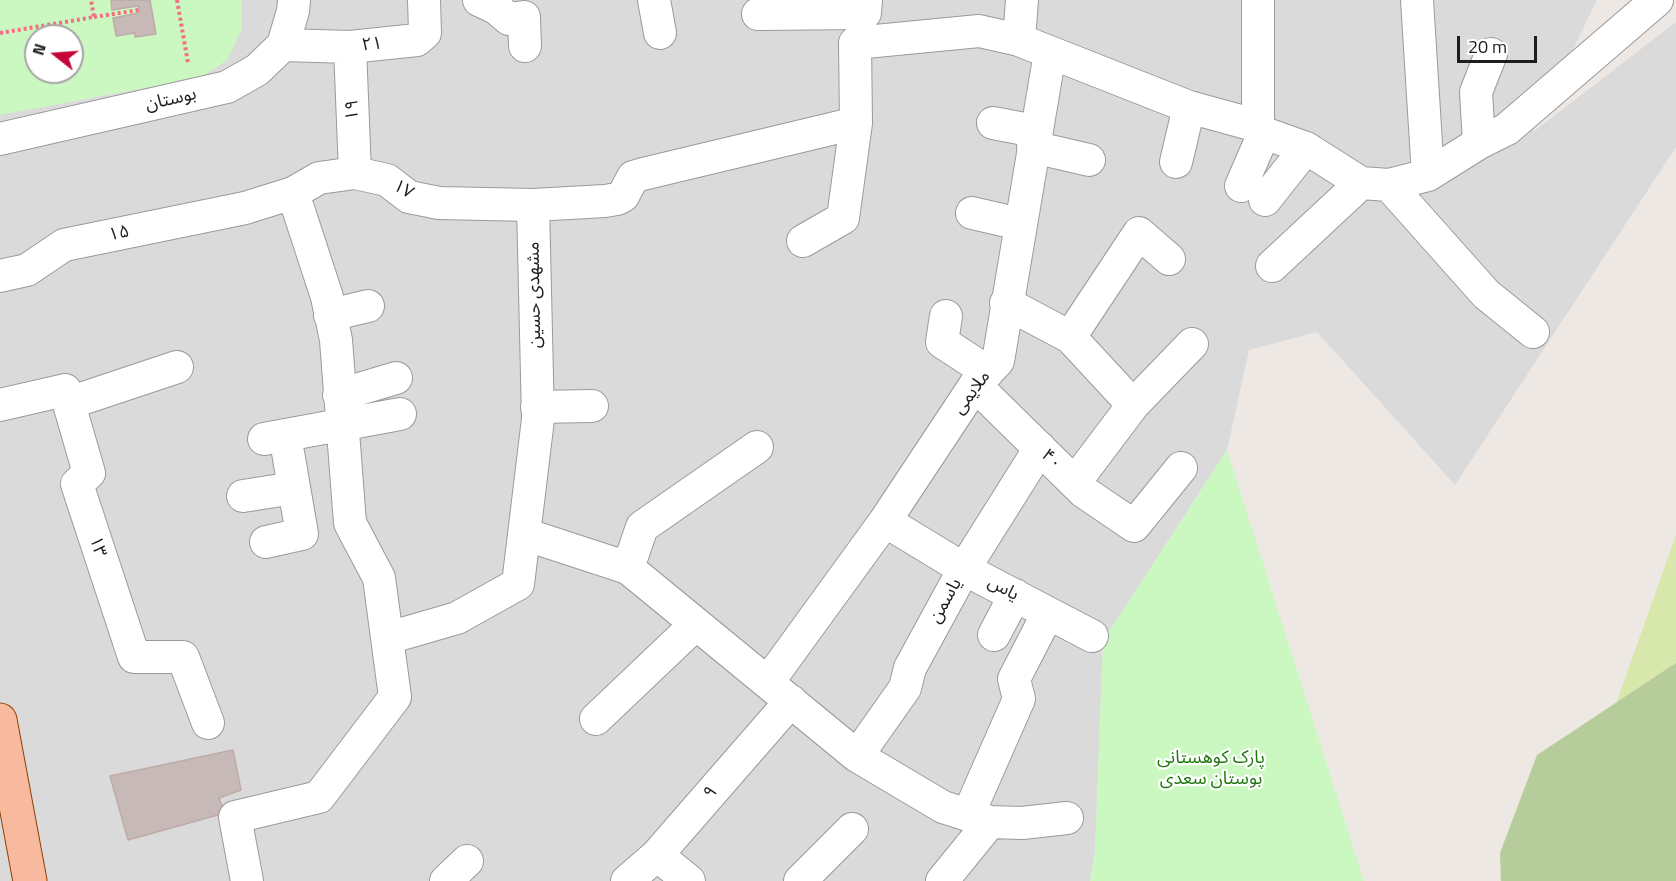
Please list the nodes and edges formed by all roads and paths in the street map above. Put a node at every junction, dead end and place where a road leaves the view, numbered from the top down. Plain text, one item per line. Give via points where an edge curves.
1 (91, 0) edge
2 (177, 0) edge
3 (294, 0) edge
4 (424, 0) edge
5 (479, 0) edge
6 (654, 0) edge
7 (866, 0) edge
8 (1022, 0) edge
9 (1258, 0) edge
10 (1417, 0) edge
11 (1657, 0) edge
12 (139, 10) dead end
13 (758, 14) dead end
14 (94, 17) junction
15 (0, 33) edge
16 (660, 33) dead end
17 (1019, 40) junction
18 (283, 45) junction
19 (525, 46) dead end
20 (350, 47) junction
21 (1050, 53) junction
22 (1491, 54) dead end
23 (188, 63) dead end
24 (1189, 107) junction
25 (856, 123) junction
26 (993, 123) dead end
27 (1261, 130) junction
28 (0, 139) edge
29 (1034, 139) junction
30 (1479, 143) junction
31 (1306, 148) junction
32 (1089, 160) dead end
33 (1176, 162) dead end
34 (355, 173) junction
35 (1428, 175) junction
36 (1375, 184) junction
37 (293, 193) junction
38 (533, 206) junction
39 (244, 208) joint
40 (972, 213) dead end
41 (1020, 224) junction
42 (803, 241) dead end
43 (1169, 259) dead end
44 (1272, 266) dead end
45 (0, 276) edge
46 (1006, 303) junction
47 (368, 306) dead end
48 (330, 315) junction
49 (946, 316) dead end
50 (1533, 332) dead end
51 (1070, 338) junction
52 (1192, 344) dead end
53 (177, 367) dead end
54 (396, 378) dead end
55 (981, 378) junction
56 (69, 403) junction
57 (0, 405) edge
58 (1133, 405) junction
59 (592, 406) dead end
60 (537, 407) junction
61 (340, 410) junction
62 (400, 414) dead end
63 (757, 447) dead end
64 (1040, 448) junction
65 (1181, 468) dead end
66 (1075, 482) junction
67 (294, 488) junction
68 (243, 496) dead end
69 (885, 521) junction
70 (524, 534) junction
71 (266, 542) dead end
72 (628, 568) junction
73 (964, 569) junction
74 (1015, 595) junction
75 (1048, 613) junction
76 (696, 624) junction
77 (994, 635) dead end
78 (1092, 636) dead end
79 (388, 638) junction
80 (780, 692) junction
81 (596, 719) dead end
82 (0, 720) edge
83 (208, 723) dead end
84 (857, 756) junction
85 (979, 818) junction
86 (1067, 818) dead end
87 (852, 829) dead end
88 (657, 855) junction
89 (30, 881) edge
90 (247, 881) edge
91 (627, 881) edge
92 (689, 881) edge
93 (800, 881) edge
94 (942, 881) edge

1 - 14 path
2 - 23 path
3 - 18 street, بوستان
4 - 20 street, ۲۱ via 425,33 417,40
5 - 19 street via 509,19 524,17
6 - 16 street
7 - 13 street via 865,13
8 - 17 street
9 - 27 street
10 - 35 street
11 - 30 street via 1507,129
12 - 14 path
14 - 15 path
17 - 21 street
17 - 25 street via 979,31 855,43
18 - 20 street, ۲۱
18 - 28 street, بوستان via 257,70 226,87
20 - 34 street, ۱۹
21 - 24 street
21 - 29 street, ملایمی
22 - 30 street via 1476,92
24 - 27 street
24 - 33 street
25 - 38 street via 633,177 617,199
25 - 42 street via 843,218
26 - 29 street
27 - 31 street
27 - 31 street via 1253,193
29 - 32 street
29 - 41 street, ملایمی
30 - 35 street
31 - 36 street
34 - 37 street, ۱۷ via 319,178
34 - 38 street, ۱۷ via 387,180 409,198
35 - 36 street
36 - 44 street
36 - 50 street via 1486,294
37 - 39 street, ۱۷
37 - 48 street
38 - 60 street, مشهدی حسین
39 - 45 street, ۱۵ via 64,245 27,270
40 - 41 street
41 - 46 street, ملایمی
43 - 51 street via 1139,233
46 - 51 street
46 - 55 street, ملایمی via 998,361
47 - 48 street
48 - 61 street via 336,340
49 - 55 street, ۴۰ via 942,342
51 - 58 street
52 - 58 street
53 - 56 street
54 - 61 street
55 - 64 street, ۴۰
55 - 69 street, ملایمی
56 - 57 street via 65,390
56 - 83 street, ۱۳ via 89,473 77,484 134,657 183,657
58 - 66 street
59 - 60 street
60 - 70 street, مشهدی حسین
61 - 62 street
61 - 67 street via 275,437
61 - 79 street via 350,523 379,578
63 - 72 street via 642,527
64 - 66 street, ۴۰
64 - 73 street, یاسمن
65 - 66 street, ۴۰ via 1134,526
67 - 68 street
67 - 71 street via 302,534
69 - 73 street, یاس
69 - 80 street, ملایمی
70 - 72 street
70 - 79 street, مشهدی حسین via 518,584 457,618
72 - 76 street
73 - 74 street, یاس
73 - 84 street, یاسمن via 910,668 905,688
74 - 75 street, یاس
74 - 77 street
75 - 78 street, یاس
75 - 85 street via 1014,679 1019,699
76 - 80 street
76 - 81 street
79 - 90 street via 396,697 319,797 235,817
80 - 84 street
80 - 88 street, ۹
82 - 89 main road
84 - 85 street via 943,807
85 - 86 street via 1022,823
85 - 94 street
87 - 93 street
88 - 91 street, ۹
88 - 92 street

